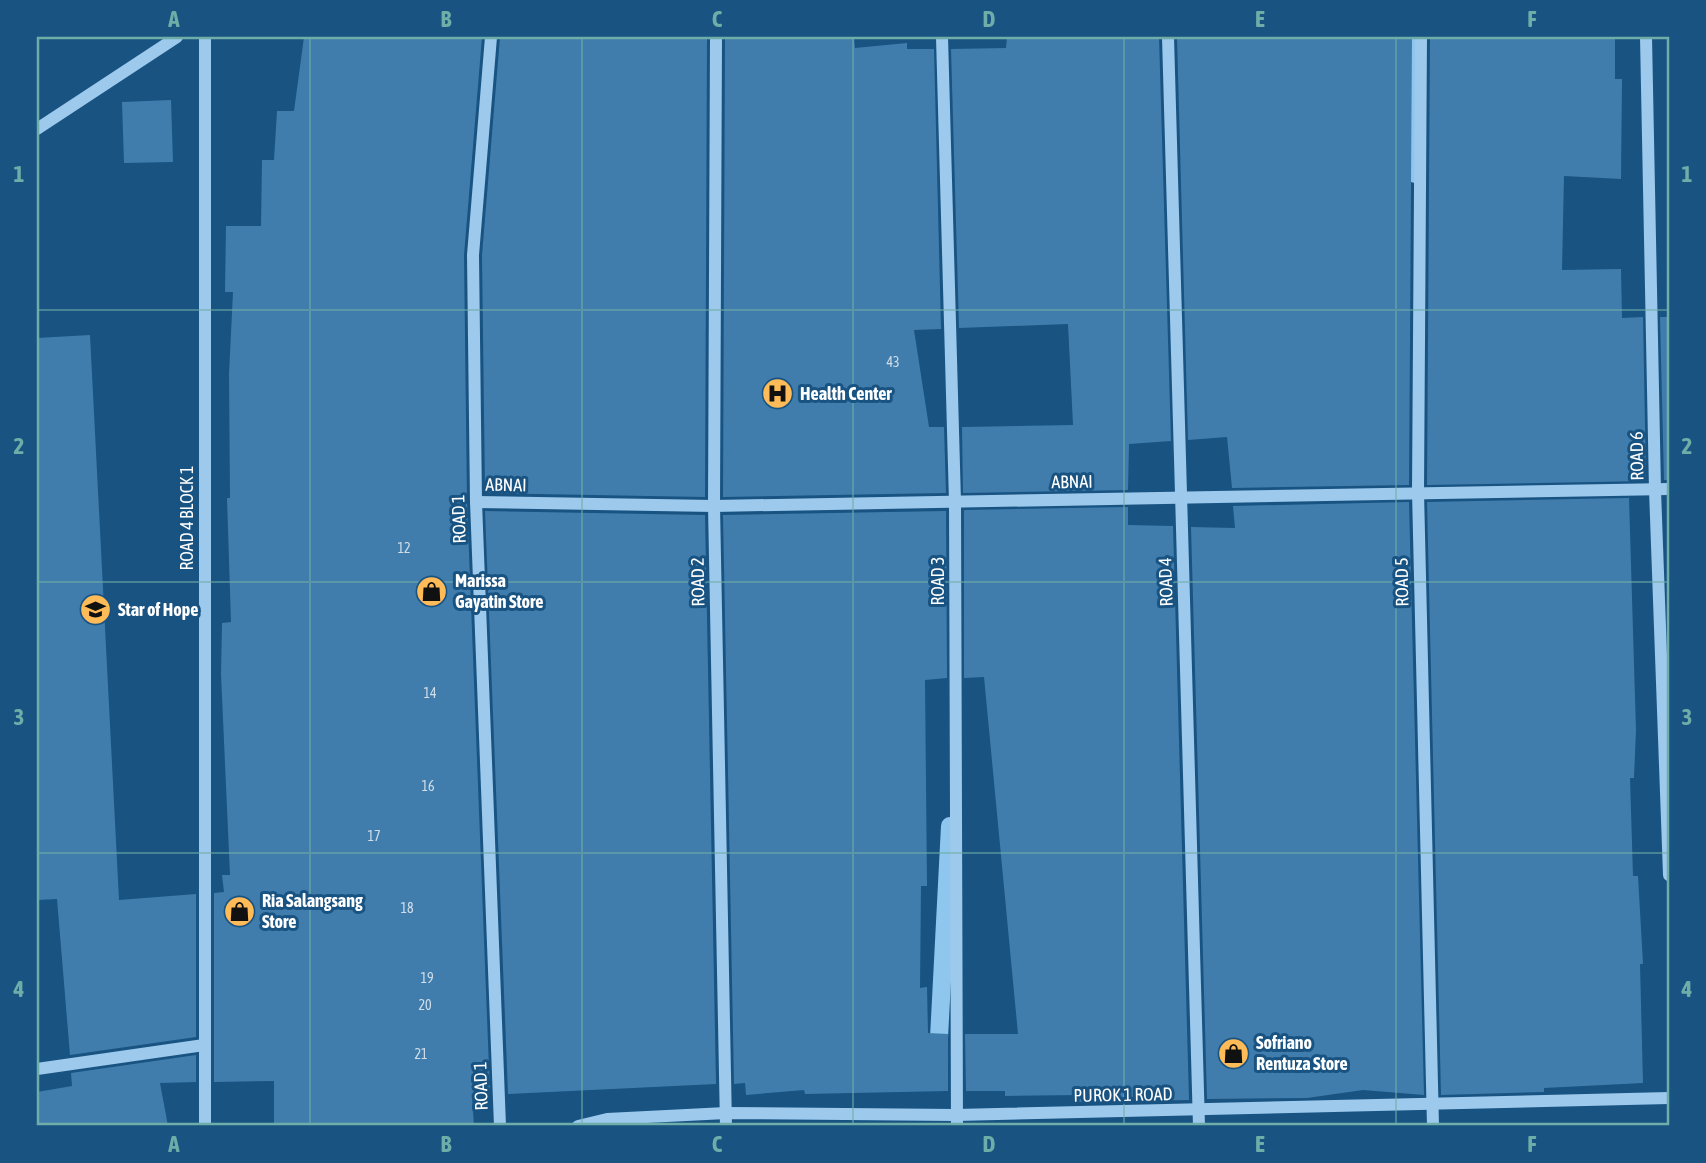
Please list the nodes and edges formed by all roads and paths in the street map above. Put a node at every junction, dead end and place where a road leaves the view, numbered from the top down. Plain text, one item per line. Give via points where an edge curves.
1 (177, 37) edge
2 (205, 37) edge
3 (491, 37) edge
4 (716, 37) edge
5 (942, 37) edge
6 (1168, 37) edge
7 (1421, 37) edge
8 (1646, 37) edge
9 (37, 129) edge
10 (1669, 489) edge
11 (1655, 490) junction
12 (1418, 492) junction
13 (1181, 497) junction
14 (476, 502) junction
15 (955, 502) junction
16 (715, 506) junction
17 (1669, 875) edge
18 (204, 1045) junction
19 (37, 1069) edge
20 (1669, 1098) edge
21 (1432, 1104) junction
22 (1198, 1112) junction
23 (726, 1113) junction
24 (957, 1121) edge
25 (205, 1126) edge
26 (500, 1126) edge
27 (578, 1126) edge
28 (726, 1126) edge
29 (1199, 1126) edge
30 (1433, 1126) edge

1 - 9 street
2 - 18 street, ROAD 4 BLOCK 1
3 - 14 street, ROAD 1 via 473,255
4 - 16 street, ROAD 2
5 - 15 street, ROAD 3
6 - 13 street, ROAD 4
7 - 12 street, ROAD 5
8 - 11 street, ROAD 6
10 - 11 street, ABNAI
11 - 12 street, ABNAI
11 - 17 street, ROAD 6
12 - 13 street, ABNAI
12 - 21 street, ROAD 5
13 - 15 street, ABNAI
13 - 22 street, ROAD 4
14 - 16 street, ABNAI
14 - 26 street, ROAD 1
15 - 16 street, ABNAI
15 - 24 street, ROAD 3
16 - 23 street, ROAD 2
18 - 19 street
18 - 25 street, ROAD 4 BLOCK 1
20 - 21 street, PUROK 1 ROAD
21 - 22 street, PUROK 1 ROAD
21 - 30 street, ROAD 5
22 - 24 street, PUROK 1 ROAD
22 - 29 street, ROAD 4
23 - 24 street, PUROK 1 ROAD
23 - 27 street, PUROK 1 ROAD via 607,1119
23 - 28 street, ROAD 2

